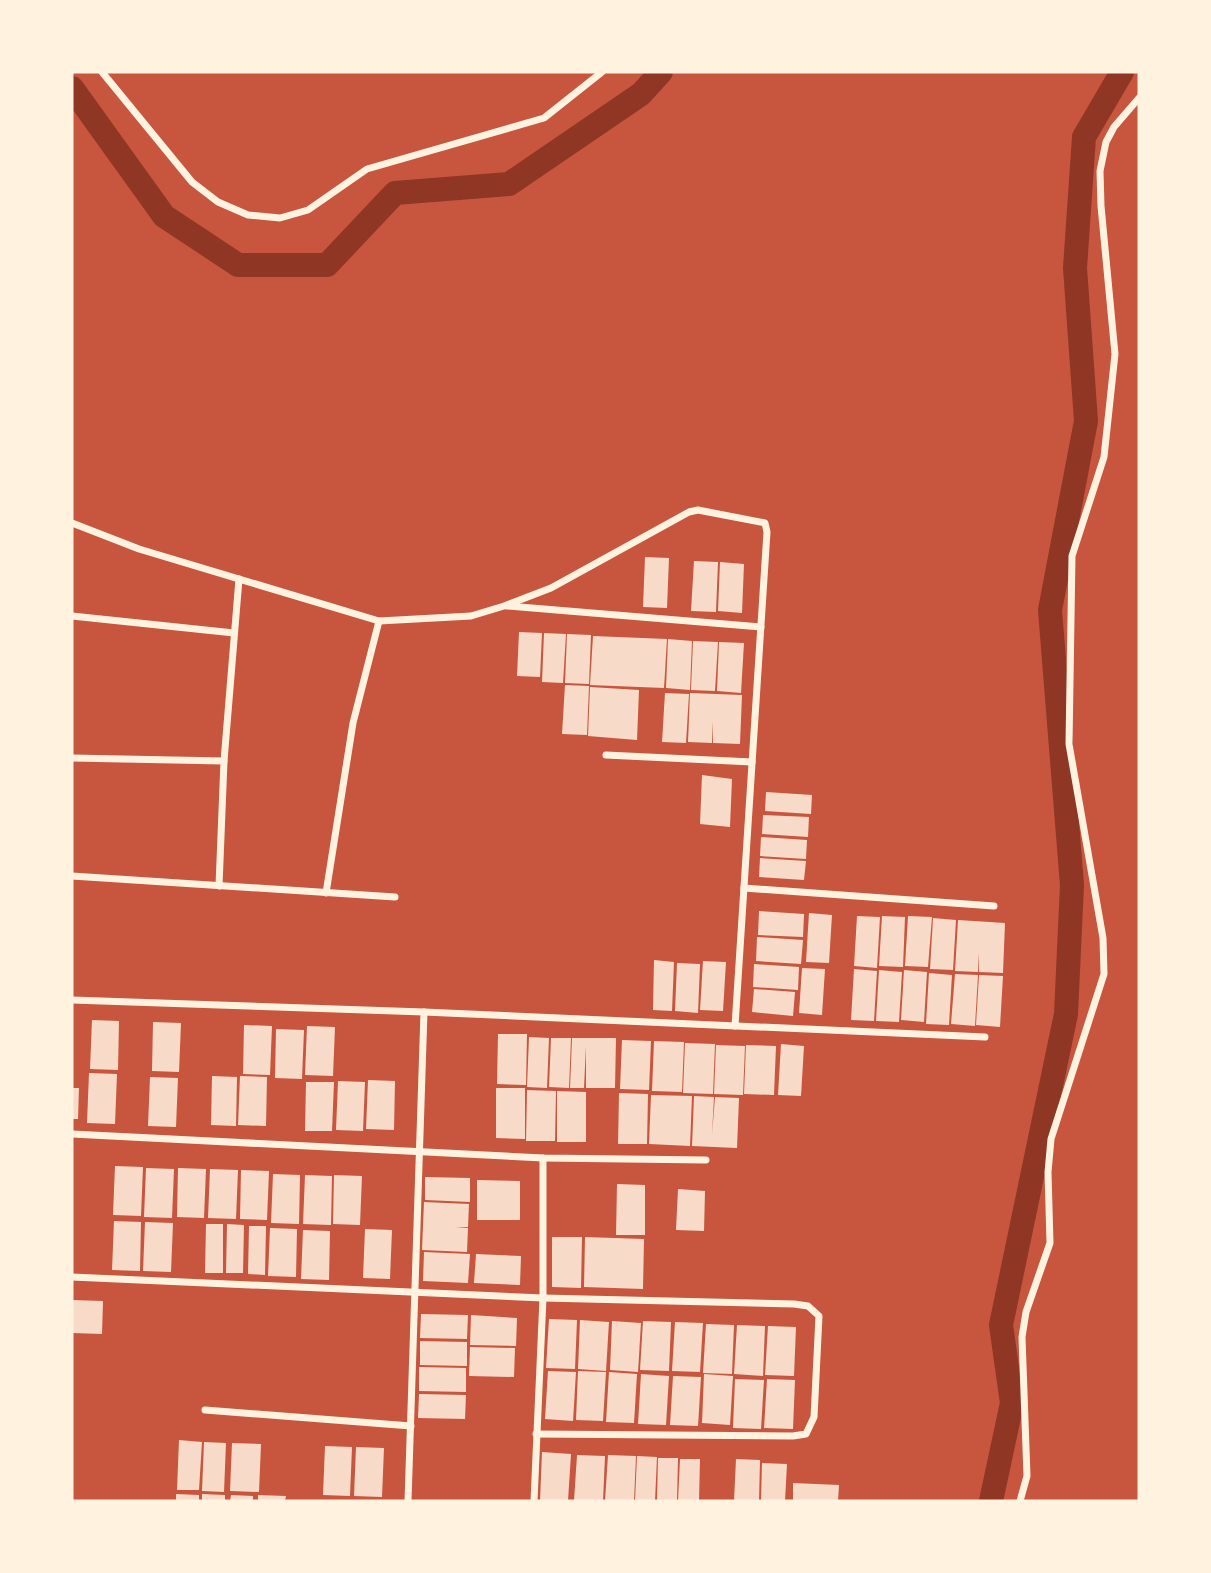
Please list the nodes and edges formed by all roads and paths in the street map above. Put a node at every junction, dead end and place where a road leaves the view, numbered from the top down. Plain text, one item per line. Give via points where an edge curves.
1 (102, 72) edge
2 (602, 72) edge
3 (1139, 98) edge
4 (72, 523) edge
5 (239, 579) junction
6 (504, 606) junction
7 (72, 616) edge
8 (379, 621) junction
9 (761, 627) junction
10 (234, 632) junction
11 (606, 755) dead end
12 (72, 758) edge
13 (224, 761) junction
14 (752, 762) junction
15 (72, 876) edge
16 (219, 886) junction
17 (744, 888) junction
18 (326, 893) junction
19 (395, 897) dead end
20 (994, 906) dead end
21 (72, 1000) edge
22 (424, 1012) junction
23 (735, 1026) junction
24 (985, 1037) dead end
25 (72, 1133) edge
26 (419, 1151) junction
27 (543, 1158) junction
28 (706, 1160) dead end
29 (72, 1277) edge
30 (413, 1291) junction
31 (543, 1298) junction
32 (205, 1410) dead end
33 (411, 1426) junction
34 (536, 1434) junction
35 (408, 1501) edge
36 (534, 1501) edge
37 (1020, 1501) edge

1 - 2 street via 192,182 218,202 248,215 279,218 308,210 367,169 544,118
3 - 37 street via 1110,134 1100,171 1115,354 1104,457 1072,556 1069,744 1103,938 1104,974 1051,1139 1050,1243 1022,1337 1027,1476
4 - 5 street
5 - 8 street
5 - 10 street
6 - 8 street via 471,616
6 - 9 street
6 - 9 street via 551,588 681,515 698,510 765,523
7 - 10 street
8 - 18 street via 352,723
9 - 14 street
10 - 13 street
11 - 14 street
12 - 13 street
13 - 16 street
14 - 17 street
15 - 16 street
16 - 18 street
17 - 20 street
17 - 23 street
18 - 19 street
21 - 22 street
22 - 23 street
22 - 26 street
23 - 24 street
25 - 26 street
26 - 27 street
26 - 30 street
27 - 28 street
27 - 31 street
29 - 30 street
30 - 31 street
30 - 33 street
31 - 34 street
31 - 34 street via 808,1306 818,1316 814,1417 806,1434 793,1436
32 - 33 street
33 - 35 street
34 - 36 street

